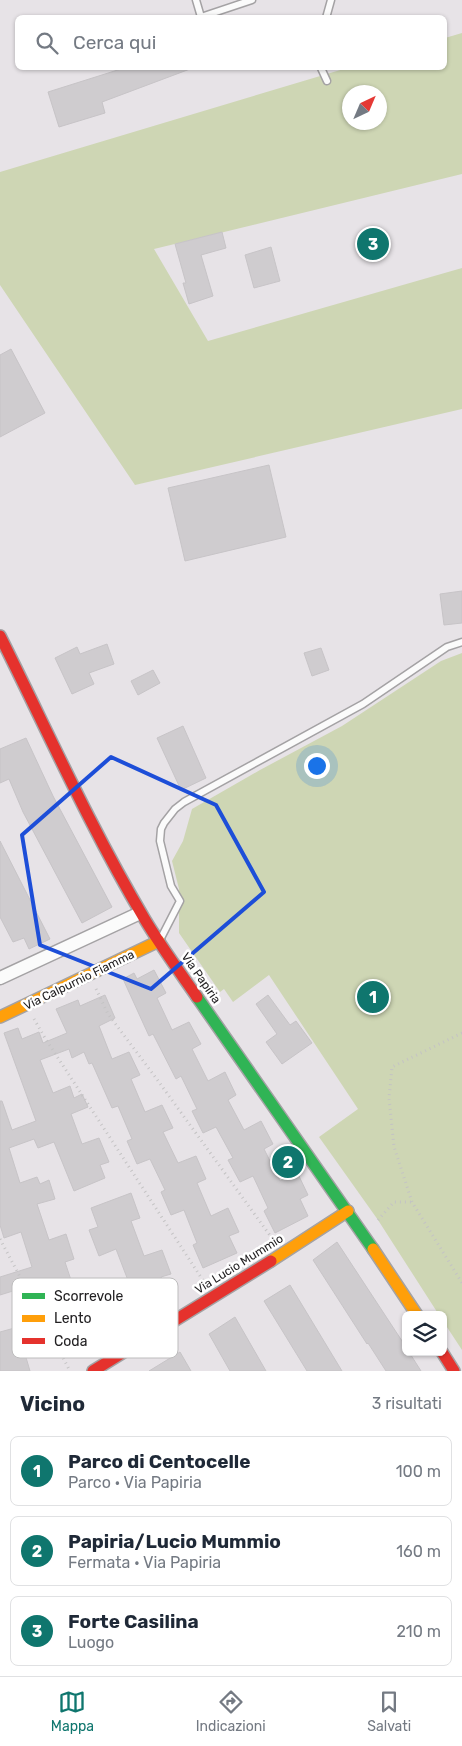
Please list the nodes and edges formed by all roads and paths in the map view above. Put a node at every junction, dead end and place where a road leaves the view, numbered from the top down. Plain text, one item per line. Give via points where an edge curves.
1 (196, 0) edge
2 (252, 0) edge
3 (331, 0) edge
4 (200, 15) edge
5 (207, 15) edge
6 (327, 15) edge
7 (323, 70) edge
8 (327, 81) dead end
9 (0, 636) edge
10 (462, 642) edge
11 (140, 913) junction
12 (159, 941) junction
13 (88, 975) junction
14 (0, 978) edge
15 (27, 1005) junction
16 (0, 1017) edge
17 (462, 1033) edge
18 (412, 1202) junction
19 (348, 1211) junction
20 (378, 1220) dead end
21 (0, 1239) edge
22 (283, 1254) junction
23 (21, 1278) edge
24 (462, 1284) edge
25 (213, 1296) junction
26 (414, 1311) edge
27 (178, 1318) edge
28 (445, 1356) edge
29 (63, 1358) edge
30 (114, 1358) edge
31 (70, 1371) edge
32 (93, 1371) edge
33 (454, 1371) edge

1 - 4 lane
2 - 5 lane
3 - 6 lane
7 - 8 lane
9 - 11 street, Via Papiria
10 - 12 lane via 447,647 364,704 184,802 175,810 161,829 160,841 171,886 180,900
11 - 12 street, Via Papiria
11 - 14 street
12 - 13 street, Via Calpurnio Fiamma
12 - 19 street, Via Papiria
13 - 15 street, Via Calpurnio Fiamma
13 - 22 path via 108,1014
15 - 16 street, Via Calpurnio Fiamma
15 - 25 path via 45,1038
17 - 18 path via 392,1067 389,1098 394,1147
18 - 20 path via 394,1202
18 - 24 path
19 - 22 street, Via Lucio Mummio
19 - 26 street, Via Papiria
21 - 23 path
22 - 25 street, Via Lucio Mummio
25 - 27 street, Via Lucio Mummio
28 - 33 street
29 - 31 path
30 - 32 street, Via Lucio Mummio

